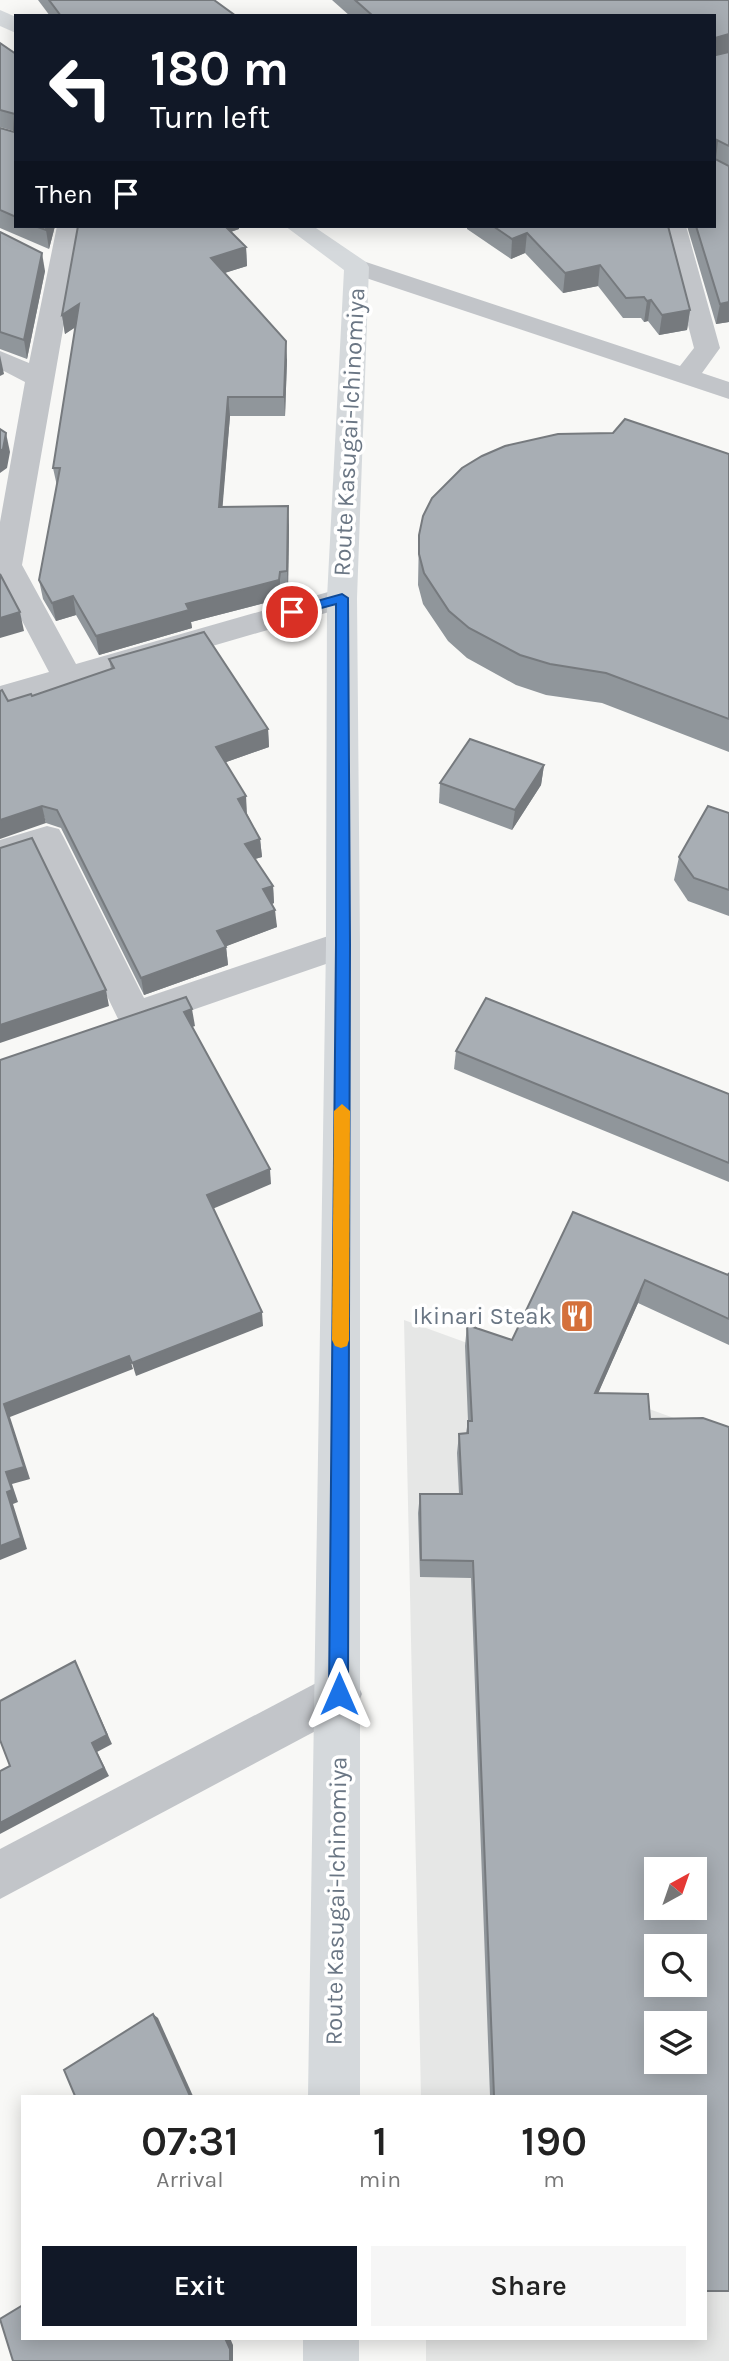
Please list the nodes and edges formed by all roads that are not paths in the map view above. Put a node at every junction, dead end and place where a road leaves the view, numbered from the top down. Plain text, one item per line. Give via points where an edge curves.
1 (68, 228) edge
2 (300, 228) edge
3 (675, 228) edge
4 (357, 267) junction
5 (0, 359) edge
6 (686, 377) junction
7 (39, 379) junction
8 (729, 391) edge
9 (4, 563) edge
10 (342, 598) junction
11 (67, 676) junction
12 (0, 697) edge
13 (0, 853) edge
14 (343, 944) junction
15 (134, 1015) junction
16 (97, 1028) edge
17 (339, 1694) junction
18 (0, 1875) edge
19 (334, 2095) edge
20 (331, 2340) edge
21 (331, 2361) edge

1 - 7 street via 49,261
2 - 4 main road, Route Kasugai-Ichinomiya
3 - 6 street via 707,348
4 - 6 street
4 - 10 main road, Route Kasugai-Ichinomiya
5 - 7 street
6 - 8 street
7 - 9 street
9 - 11 street
10 - 11 street
10 - 14 main road, Route Kasugai-Ichinomiya
11 - 12 street
13 - 15 street via 47,838
14 - 15 street
14 - 17 main road, Route Kasugai-Ichinomiya
15 - 16 street
17 - 18 street
17 - 19 main road, Route Kasugai-Ichinomiya
20 - 21 main road

